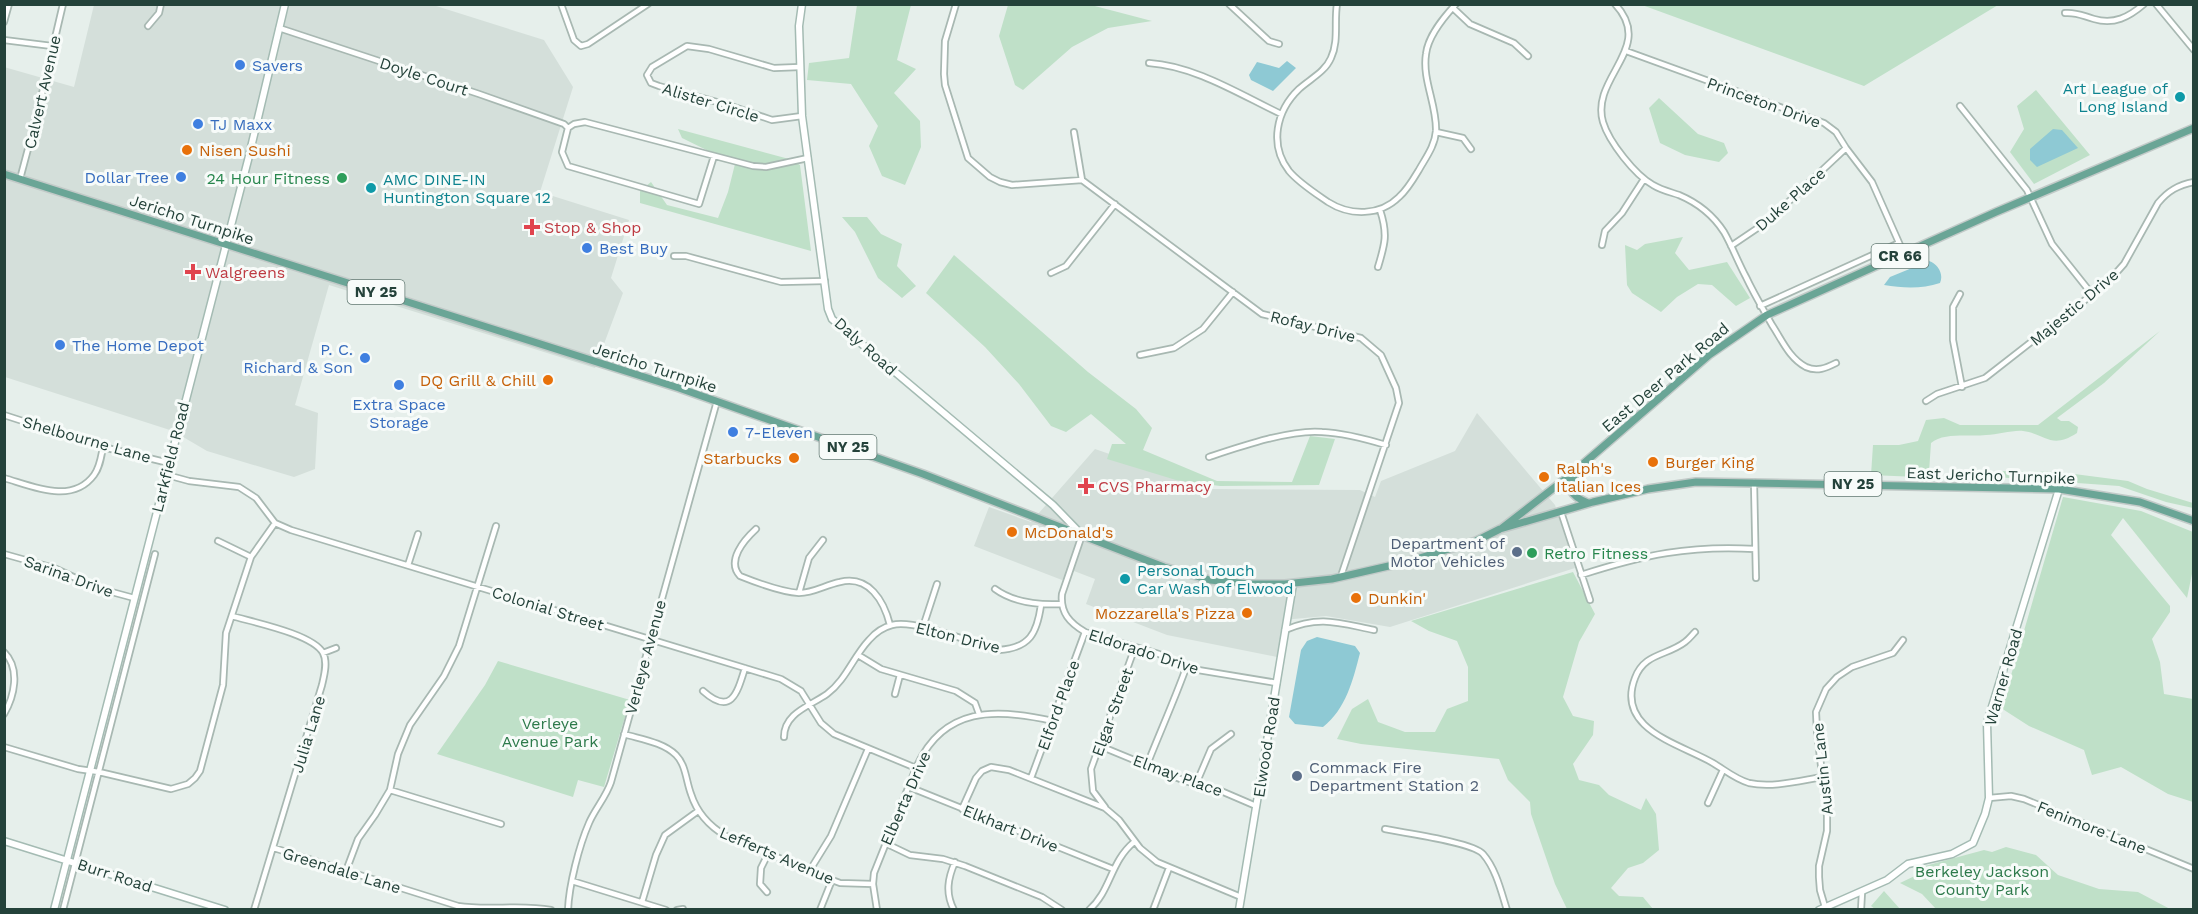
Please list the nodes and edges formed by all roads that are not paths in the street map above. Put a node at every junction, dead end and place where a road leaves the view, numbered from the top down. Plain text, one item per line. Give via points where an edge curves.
1 (9, 4) edge
2 (63, 4) edge
3 (161, 4) edge
4 (285, 4) edge
5 (561, 4) edge
6 (648, 4) edge
7 (802, 4) edge
8 (956, 4) edge
9 (1229, 4) edge
10 (1337, 4) edge
11 (1615, 4) edge
12 (2144, 4) edge
13 (2156, 4) edge
14 (1454, 6) edge
15 (2065, 13) dead end
16 (4, 22) edge
17 (148, 26) dead end
18 (279, 28) junction
19 (4, 40) edge
20 (1279, 44) dead end
21 (52, 46) junction
22 (2193, 50) edge
23 (1626, 51) junction
24 (1528, 56) dead end
25 (1149, 63) dead end
26 (800, 67) junction
27 (1960, 106) dead end
28 (1281, 114) junction
29 (802, 116) junction
30 (568, 128) junction
31 (2193, 128) edge
32 (1074, 132) dead end
33 (1436, 132) junction
34 (1846, 148) junction
35 (1471, 149) dead end
36 (714, 156) junction
37 (808, 158) junction
38 (4, 174) edge
39 (20, 179) junction
40 (1644, 179) junction
41 (1082, 180) junction
42 (2193, 183) edge
43 (2031, 197) junction
44 (1115, 204) junction
45 (1380, 210) junction
46 (1899, 243) junction
47 (225, 244) junction
48 (1602, 245) dead end
49 (1731, 246) junction
50 (1905, 254) junction
51 (674, 256) dead end
52 (1378, 267) dead end
53 (1051, 273) dead end
54 (825, 280) junction
55 (1233, 292) junction
56 (2091, 293) junction
57 (1960, 294) dead end
58 (1760, 306) junction
59 (1767, 315) junction
60 (1140, 356) dead end
61 (1836, 363) dead end
62 (1962, 387) junction
63 (717, 401) junction
64 (1926, 401) dead end
65 (4, 415) edge
66 (1386, 445) junction
67 (103, 447) junction
68 (1209, 457) dead end
69 (169, 463) junction
70 (1577, 470) junction
71 (167, 474) junction
72 (4, 478) edge
73 (1754, 482) junction
74 (2059, 489) junction
75 (1588, 503) junction
76 (1561, 512) junction
77 (2193, 521) edge
78 (275, 523) junction
79 (496, 526) dead end
80 (756, 529) dead end
81 (1500, 529) junction
82 (418, 534) dead end
83 (1082, 535) junction
84 (823, 540) dead end
85 (218, 541) dead end
86 (1755, 549) junction
87 (4, 554) edge
88 (155, 554) dead end
89 (251, 557) junction
90 (408, 565) junction
91 (1581, 575) junction
92 (1341, 576) junction
93 (1756, 578) dead end
94 (937, 584) dead end
95 (1293, 584) junction
96 (478, 586) junction
97 (995, 589) dead end
98 (799, 592) junction
99 (134, 598) junction
100 (1590, 600) dead end
101 (1061, 604) junction
102 (1041, 605) junction
103 (232, 616) junction
104 (890, 625) junction
105 (923, 627) junction
106 (1285, 630) junction
107 (1374, 630) dead end
108 (1085, 632) junction
109 (1695, 632) dead end
110 (650, 639) junction
111 (1903, 640) dead end
112 (1135, 647) junction
113 (336, 648) dead end
114 (4, 652) edge
115 (323, 653) junction
116 (858, 655) junction
117 (745, 668) junction
118 (1186, 668) junction
119 (900, 675) junction
120 (1277, 682) junction
121 (703, 691) dead end
122 (895, 694) dead end
123 (810, 703) junction
124 (4, 714) edge
125 (979, 714) junction
126 (1053, 721) junction
127 (624, 734) junction
128 (1231, 734) dead end
129 (784, 737) dead end
130 (1100, 746) junction
131 (4, 747) edge
132 (868, 749) junction
133 (1147, 765) junction
134 (916, 768) junction
135 (90, 770) junction
136 (1723, 770) junction
137 (99, 772) junction
138 (1822, 777) junction
139 (1031, 778) junction
140 (1196, 784) junction
141 (909, 787) junction
142 (390, 790) junction
143 (1989, 798) junction
144 (1708, 803) dead end
145 (1256, 806) junction
146 (1106, 808) junction
147 (963, 809) junction
148 (698, 811) junction
149 (501, 824) dead end
150 (1385, 829) dead end
151 (4, 841) edge
152 (1134, 842) junction
153 (885, 843) junction
154 (274, 848) junction
155 (768, 854) junction
156 (71, 860) junction
157 (955, 862) junction
158 (1169, 868) junction
159 (1113, 869) junction
160 (2193, 869) edge
161 (810, 870) junction
162 (346, 871) junction
163 (832, 880) junction
164 (572, 881) junction
165 (873, 884) junction
166 (767, 892) dead end
167 (1862, 892) junction
168 (1241, 897) junction
169 (642, 902) junction
170 (1822, 908) edge
171 (54, 909) edge
172 (63, 909) edge
173 (225, 909) edge
174 (254, 909) edge
175 (551, 909) edge
176 (568, 909) edge
177 (666, 909) edge
178 (820, 909) edge
179 (877, 909) edge
180 (954, 909) edge
181 (1062, 909) edge
182 (1089, 909) edge
183 (1153, 909) edge
184 (1239, 909) edge
185 (1507, 909) edge
186 (1861, 909) edge

1 - 16 street
2 - 21 street, Calvert Avenue
3 - 17 street
4 - 18 street, Larkfield Road
5 - 6 street via 574,40 581,46
7 - 26 street, Daly Road
8 - 41 street via 945,41 944,74 968,158 990,177 1012,185
9 - 20 street via 1269,41
10 - 28 street via 1331,60 1292,97
11 - 23 street via 1628,26
12 - 15 street via 2116,21 2096,20 2078,12
13 - 22 street
14 - 24 street via 1470,24 1514,43
14 - 33 street via 1429,43 1426,55
18 - 30 street, Doyle Court via 480,94
18 - 47 street, Larkfield Road
19 - 21 street
21 - 39 street, Calvert Avenue
23 - 34 street, Princeton Drive via 1824,123 1836,132
23 - 40 street via 1604,93 1601,111 1612,141
25 - 28 street via 1197,74
26 - 29 street, Daly Road
26 - 29 street, Alister Circle via 774,68 687,46 652,67 647,75 651,83 659,86 762,118
27 - 43 street
28 - 45 street via 1277,135 1288,170 1329,202 1348,211
29 - 37 street, Daly Road
30 - 36 street via 585,122
30 - 36 street via 562,152 568,166 699,204
31 - 43 main road, East Deer Park Road / CR 66
32 - 41 street
33 - 35 street via 1463,138
33 - 45 street via 1430,152 1408,188
34 - 46 street, Princeton Drive via 1878,192
34 - 49 street, Duke Place via 1768,221
36 - 37 street via 766,167
37 - 54 street, Daly Road
38 - 39 main road, Jericho Turnpike / NY 25
39 - 47 main road, Jericho Turnpike / NY 25
40 - 48 street via 1605,231
40 - 49 street via 1703,208
41 - 44 street, Rofay Drive
42 - 56 street, Majestic Drive via 2165,194 2124,264
43 - 50 main road, East Deer Park Road / CR 66
43 - 56 street via 2052,244
44 - 53 street via 1066,266
44 - 55 street, Rofay Drive
45 - 52 street via 1386,231
46 - 50 street, Princeton Drive
46 - 58 street
47 - 63 main road, Jericho Turnpike / NY 25
47 - 69 street, Larkfield Road
49 - 58 street
50 - 59 main road, East Deer Park Road / CR 66
51 - 54 street via 781,282
54 - 83 street, Daly Road via 832,319 1058,509
55 - 60 street via 1203,329 1174,348
55 - 66 street, Rofay Drive via 1263,314 1361,338 1381,355 1399,403
56 - 62 street, Majestic Drive via 1985,378
57 - 62 street via 1953,307 1953,340
58 - 59 street
59 - 61 street via 1797,361 1820,370
59 - 70 main road, East Deer Park Road / CR 66 via 1709,355
62 - 64 street, Majestic Drive
63 - 83 main road, Jericho Turnpike / NY 25
63 - 110 street, Verleye Avenue
65 - 67 street, Shelbourne Lane
66 - 68 street via 1312,432 1258,441
66 - 92 street, Rofay Drive
67 - 69 street, Shelbourne Lane
67 - 72 street via 93,476 72,489 50,491
69 - 71 street, Larkfield Road
70 - 75 main road via 1571,492
70 - 81 main road, East Deer Park Road / CR 66
71 - 78 street via 239,487 255,498
71 - 99 street, Larkfield Road
73 - 74 main road, East Jericho Turnpike / NY 25
73 - 75 main road, East Jericho Turnpike / NY 25 via 1681,484
73 - 86 street
74 - 77 main road, East Jericho Turnpike / NY 25 via 2140,502
74 - 143 street, Warner Road via 1987,723
75 - 76 main road, East Jericho Turnpike / NY 25
76 - 81 main road, East Jericho Turnpike / NY 25
76 - 91 street
78 - 89 street
78 - 90 street, Colonial Street
79 - 96 street
80 - 98 street via 739,550 736,572 748,579
81 - 92 main road, East Jericho Turnpike / NY 25 via 1476,541 1406,562
82 - 90 street
83 - 95 main road, Jericho Turnpike / NY 25 via 1192,576 1249,584
83 - 101 street
84 - 98 street via 809,558
85 - 89 street
86 - 91 street via 1680,550
86 - 93 street
87 - 99 street, Sarina Drive
88 - 137 street, Larkfield Road
89 - 103 street
90 - 96 street, Colonial Street
91 - 100 street
92 - 95 main road, East Jericho Turnpike / NY 25
94 - 105 street
95 - 106 street, Elwood Road
96 - 110 street, Colonial Street
96 - 142 street via 452,661 410,725
97 - 102 street via 1006,597
98 - 104 street via 817,591 841,581 862,584 878,594
99 - 135 street, Larkfield Road
101 - 102 street
101 - 108 street, Eldorado Drive via 1068,619
102 - 105 street, Elton Drive via 1033,634 1009,650
103 - 115 street via 310,641
103 - 137 street via 226,633 222,692 195,778 171,789
104 - 105 street, Elton Drive
104 - 116 street via 870,639
106 - 107 street via 1322,620
106 - 120 street, Elwood Road
108 - 112 street, Eldorado Drive
108 - 126 street, Elford Place
109 - 136 street via 1684,643 1644,663 1635,677 1632,699 1643,723 1663,740
110 - 117 street, Colonial Street
110 - 127 street, Verleye Avenue
111 - 138 street, Austin Lane via 1893,653 1852,667 1826,688 1816,712
112 - 118 street, Eldorado Drive via 1160,654
112 - 130 street, Elgar Street
113 - 115 street
114 - 124 street via 13,666 14,677 11,700
115 - 154 street, Julia Lane via 322,685
116 - 119 street via 872,665
116 - 123 street via 836,687
117 - 121 street via 730,701 712,699
117 - 123 street, Colonial Street via 781,679 801,691
118 - 120 street, Eldorado Drive
118 - 133 street
119 - 122 street
119 - 125 street via 956,691 975,703
120 - 145 street, Elwood Road
123 - 129 street via 788,722
123 - 132 street, Colonial Street via 826,728
125 - 126 street via 1016,714
125 - 134 street, Elberta Drive via 940,732 922,753
126 - 139 street, Elford Place
127 - 148 street, Lefferts Avenue via 660,745 676,755
127 - 164 street, Verleye Avenue via 607,793 589,824
128 - 140 street via 1211,748
130 - 133 street, Elmay Place
130 - 146 street, Elgar Street via 1091,779 1093,790
131 - 135 street
132 - 134 street, Colonial Street
132 - 161 street via 831,836
133 - 140 street, Elmay Place
134 - 141 street, Elberta Drive
135 - 137 street
135 - 156 street, Larkfield Road
136 - 138 street via 1747,782 1762,784
136 - 144 street
137 - 156 street, Larkfield Road
138 - 170 street, Austin Lane via 1827,831 1819,866
139 - 146 street
139 - 147 street via 991,767 976,777
140 - 145 street, Elmay Place
141 - 147 street, Elkhart Drive
141 - 153 street, Elberta Drive
142 - 149 street
142 - 162 street via 357,839
143 - 160 street, Fenimore Lane via 2024,799
143 - 167 street, Warner Road via 1973,843 1952,854 1908,864
145 - 168 street, Elwood Road
146 - 152 street
147 - 159 street, Elkhart Drive
148 - 155 street, Lefferts Avenue via 715,830
148 - 169 street via 665,835
150 - 185 street via 1481,852 1492,867
151 - 156 street, Burr Road
152 - 158 street
152 - 159 street
153 - 157 street via 910,855
153 - 165 street, Elberta Drive
154 - 162 street, Greendale Lane
154 - 174 street, Julia Lane
155 - 161 street, Lefferts Avenue
155 - 166 street via 759,876
156 - 171 street, Larkfield Road
156 - 172 street, Larkfield Road
156 - 173 street, Burr Road
157 - 180 street via 948,893
157 - 181 street
158 - 168 street
158 - 183 street
159 - 182 street via 1101,896
161 - 163 street, Lefferts Avenue
162 - 175 street, Greendale Lane via 458,906
163 - 165 street, Lefferts Avenue
163 - 178 street
164 - 169 street
164 - 176 street, Verleye Avenue
165 - 179 street, Elberta Drive
167 - 170 street, Warner Road
167 - 186 street
168 - 184 street, Elwood Road
169 - 177 street

